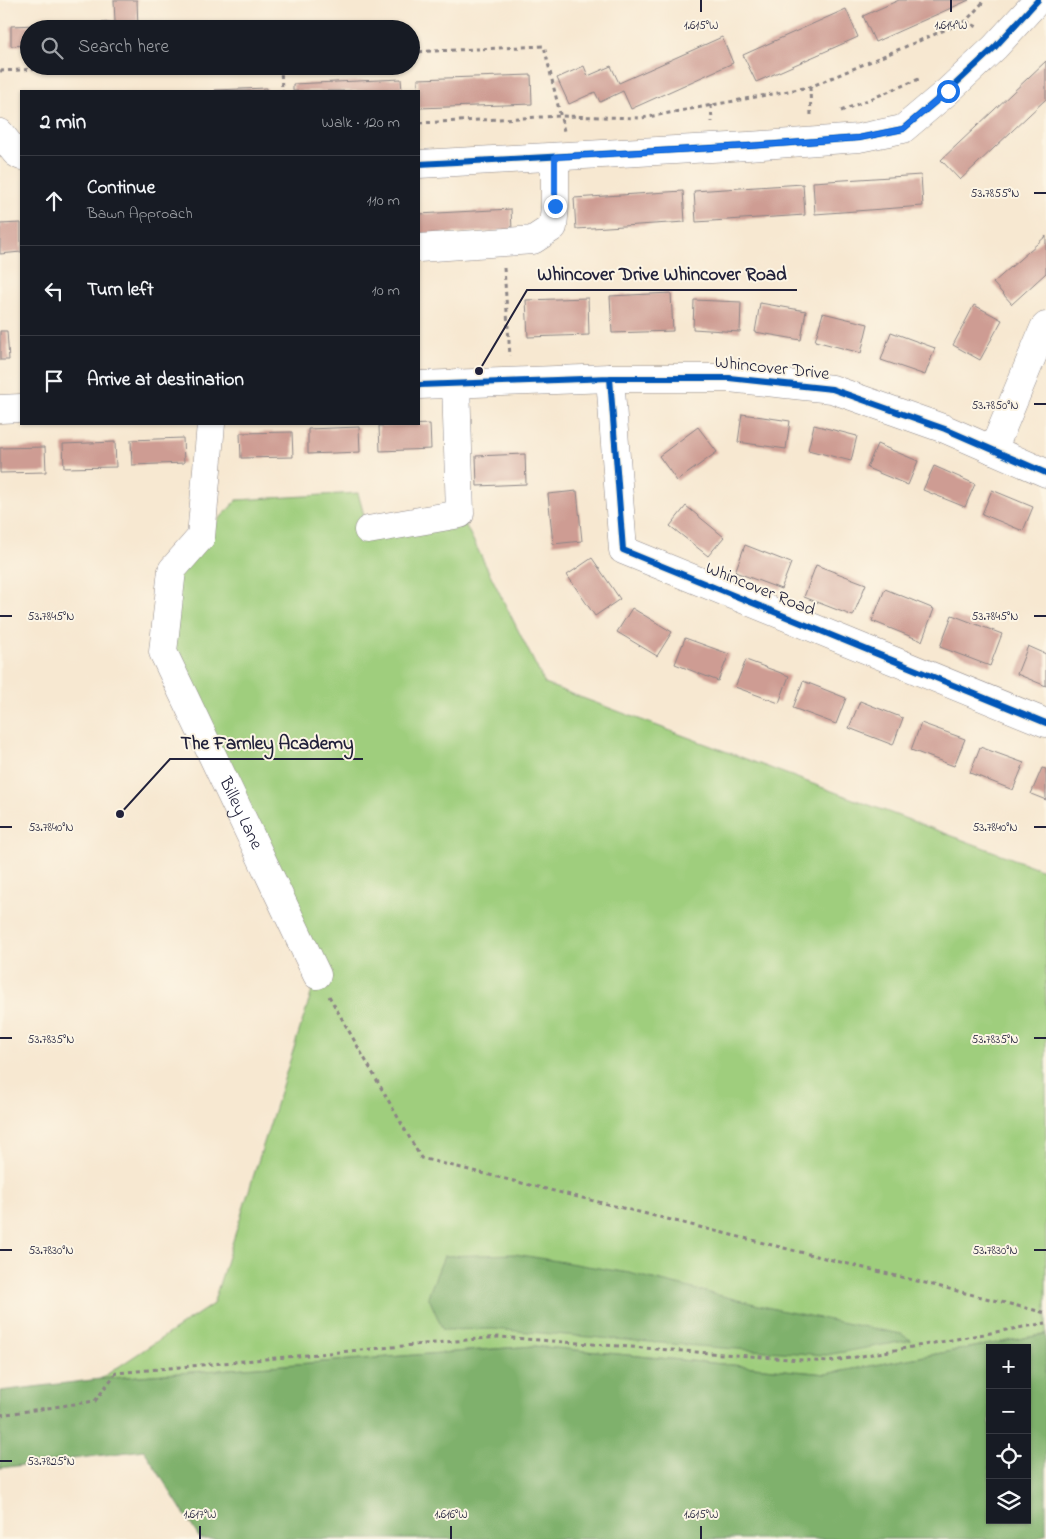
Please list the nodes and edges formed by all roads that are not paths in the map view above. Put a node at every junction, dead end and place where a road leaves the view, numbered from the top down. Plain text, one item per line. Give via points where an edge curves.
1 (1038, 0) edge
2 (562, 157) junction
3 (420, 164) edge
4 (420, 248) edge
5 (1046, 326) edge
6 (610, 378) junction
7 (456, 383) junction
8 (420, 385) edge
9 (20, 408) edge
10 (0, 409) edge
11 (211, 425) edge
12 (993, 450) junction
13 (1046, 473) edge
14 (368, 530) dead end
15 (1046, 723) edge
16 (317, 975) road end

1 - 2 street via 995,48 903,129 859,138
2 - 3 street
2 - 4 street via 553,227 533,240
5 - 12 street
6 - 7 street, Whincover Drive
6 - 12 street, Whincover Drive via 730,378 832,390 945,429
6 - 15 street, Whincover Road via 623,550
7 - 8 street, Whincover Drive
7 - 14 street via 460,514
9 - 10 street
11 - 16 street, Billey Lane via 201,537 172,570 163,652
12 - 13 street, Whincover Drive

